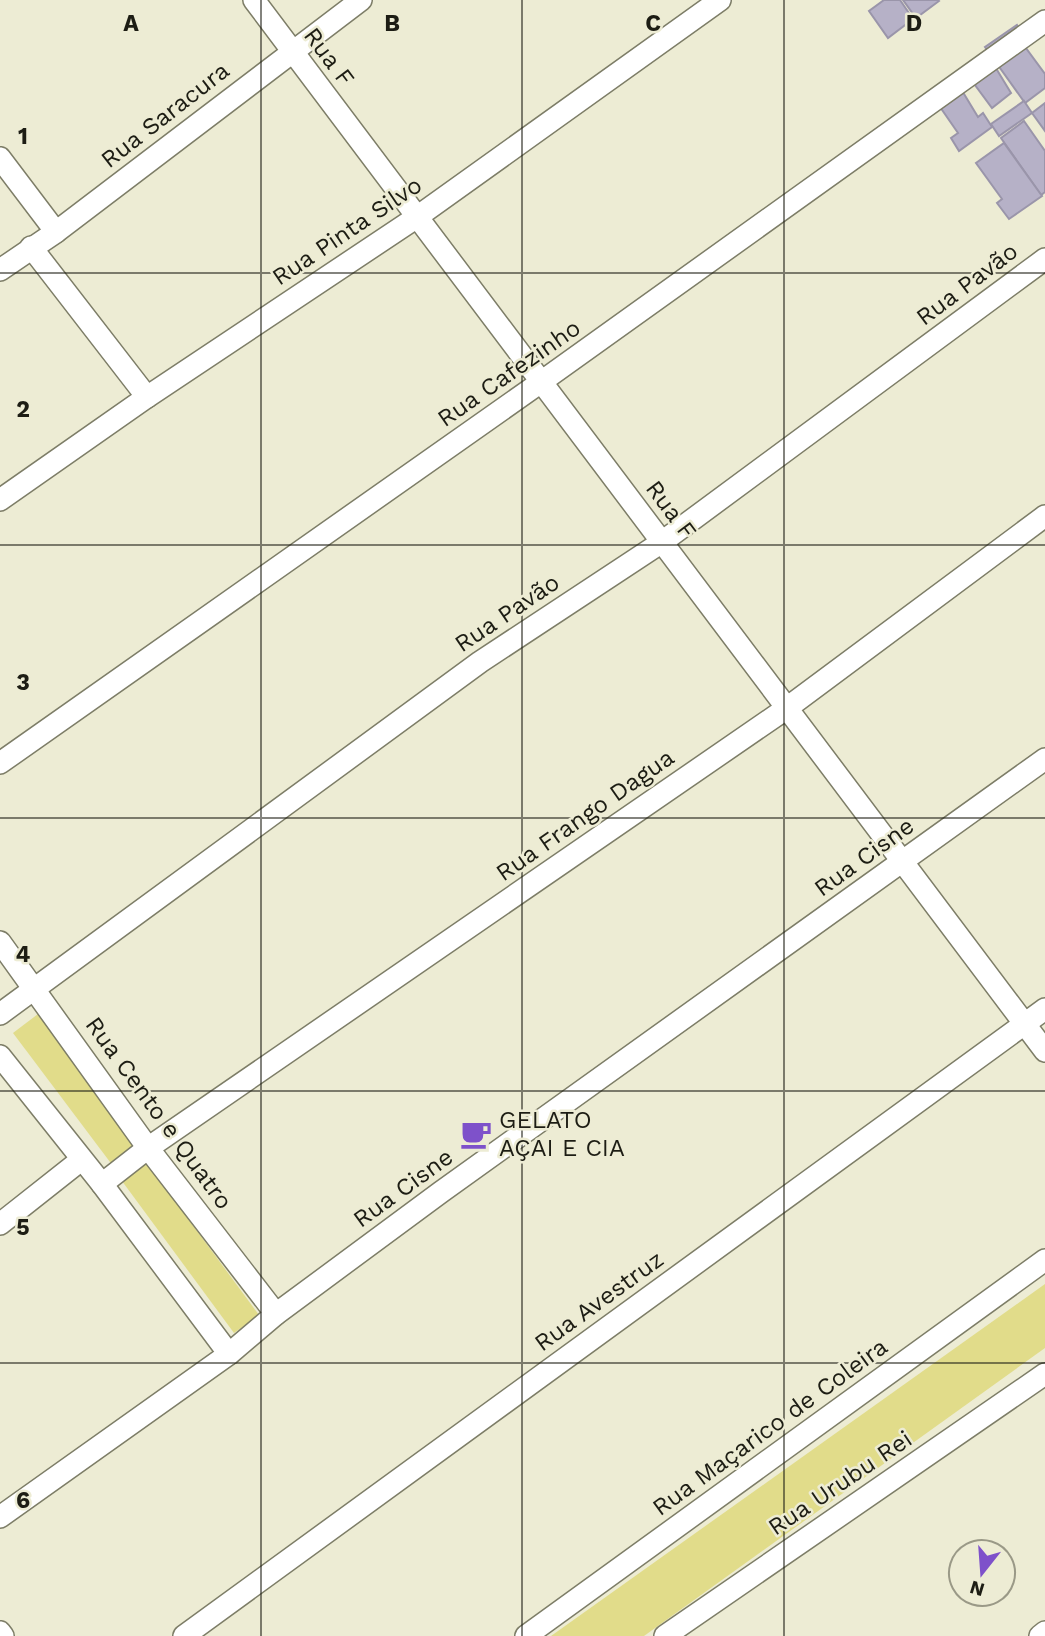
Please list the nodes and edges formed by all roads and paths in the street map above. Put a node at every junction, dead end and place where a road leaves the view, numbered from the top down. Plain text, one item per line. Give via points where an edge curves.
1 (254, 0) edge
2 (361, 0) edge
3 (720, 0) edge
4 (1045, 21) edge
5 (292, 51) junction
6 (0, 158) edge
7 (417, 217) junction
8 (56, 232) junction
9 (31, 247) junction
10 (1045, 259) edge
11 (0, 270) edge
12 (541, 382) junction
13 (147, 397) junction
14 (0, 500) edge
15 (1045, 516) edge
16 (662, 542) junction
17 (787, 708) junction
18 (1045, 759) edge
19 (0, 763) edge
20 (902, 862) junction
21 (0, 942) edge
22 (34, 988) junction
23 (1045, 1009) edge
24 (0, 1014) edge
25 (1024, 1024) junction
26 (1045, 1051) edge
27 (0, 1056) edge
28 (148, 1148) junction
29 (81, 1160) junction
30 (102, 1184) junction
31 (0, 1224) edge
32 (1045, 1260) edge
33 (276, 1314) junction
34 (229, 1354) junction
35 (1045, 1374) edge
36 (0, 1517) edge
37 (679, 1632) edge
38 (1045, 1632) edge
39 (184, 1636) edge
40 (526, 1636) edge
41 (1040, 1636) edge

1 - 5 street, Rua F
2 - 5 street, Rua Saracura
3 - 7 street, Rua Pinta Silvo
4 - 12 street, Rua Cafezinho
5 - 7 street, Rua F
5 - 8 street, Rua Saracura
6 - 8 street
7 - 12 street, Rua F
7 - 13 street, Rua Pinta Silvo
8 - 9 street, Rua Saracura
9 - 11 street, Rua Saracura
9 - 13 street
10 - 16 street, Rua Pavão
12 - 16 street, Rua F
12 - 19 street, Rua Cafezinho
13 - 14 street, Rua Pinta Silvo
15 - 17 street, Rua Frango Dagua
16 - 17 street, Rua F
16 - 22 street, Rua Pavão via 480,662
17 - 20 street, Rua F
17 - 28 street, Rua Frango Dagua
18 - 20 street, Rua Cisne
20 - 25 street, Rua F
20 - 33 street, Rua Cisne
21 - 22 street, Rua Cento e Quatro
22 - 24 street, Rua Pavão
22 - 28 street, Rua Cento e Quatro
23 - 25 street, Rua Avestruz
25 - 26 street, Rua F
25 - 39 street, Rua Avestruz
27 - 29 street
28 - 30 street, Rua Frango Dagua
28 - 33 street, Rua Cento e Quatro
29 - 30 street
29 - 31 street
30 - 34 street
32 - 40 street, Rua Maçarico de Coleira
33 - 34 street, Rua Cisne
34 - 36 street, Rua Cisne
35 - 37 street, Rua Urubu Rei
38 - 41 street

